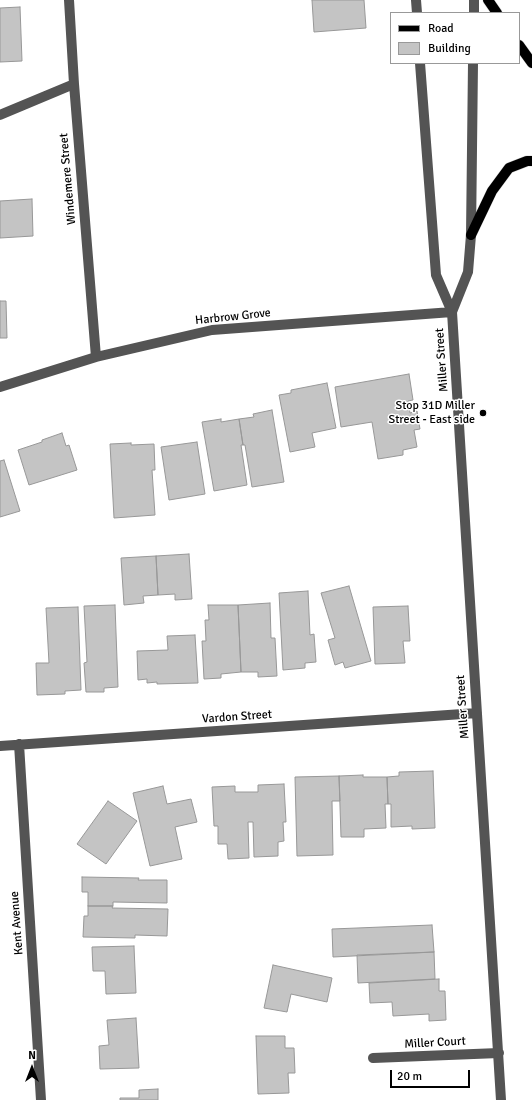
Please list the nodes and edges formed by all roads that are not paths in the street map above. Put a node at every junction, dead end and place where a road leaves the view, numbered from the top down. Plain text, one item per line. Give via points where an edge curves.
1 (69, 0) edge
2 (416, 0) edge
3 (474, 0) edge
4 (488, 0) edge
5 (417, 12) edge
6 (474, 12) edge
7 (496, 12) edge
8 (520, 46) edge
9 (532, 63) edge
10 (420, 64) edge
11 (473, 64) edge
12 (74, 84) junction
13 (0, 115) edge
14 (532, 160) edge
15 (471, 235) junction
16 (452, 312) junction
17 (96, 357) junction
18 (0, 387) edge
19 (477, 713) junction
20 (19, 744) junction
21 (0, 746) edge
22 (498, 1053) junction
23 (373, 1058) dead end
24 (42, 1100) edge
25 (501, 1100) edge

1 - 12 street, Windemere Street
2 - 5 street
3 - 6 street
4 - 7 main road
8 - 9 main road
10 - 16 street, Miller Street via 436,274
11 - 15 street, Miller Street
12 - 13 street
12 - 17 street, Windemere Street
14 - 15 main road via 509,168 492,191
15 - 16 street, Miller Street via 468,272
16 - 17 street, Harbrow Grove via 212,330
16 - 19 street, Miller Street
17 - 18 street, Harbrow Grove
19 - 20 street, Vardon Street
19 - 22 street, Miller Street
20 - 21 street, Vardon Street
20 - 24 street, Kent Avenue
22 - 23 street, Miller Court
22 - 25 street, Miller Street

